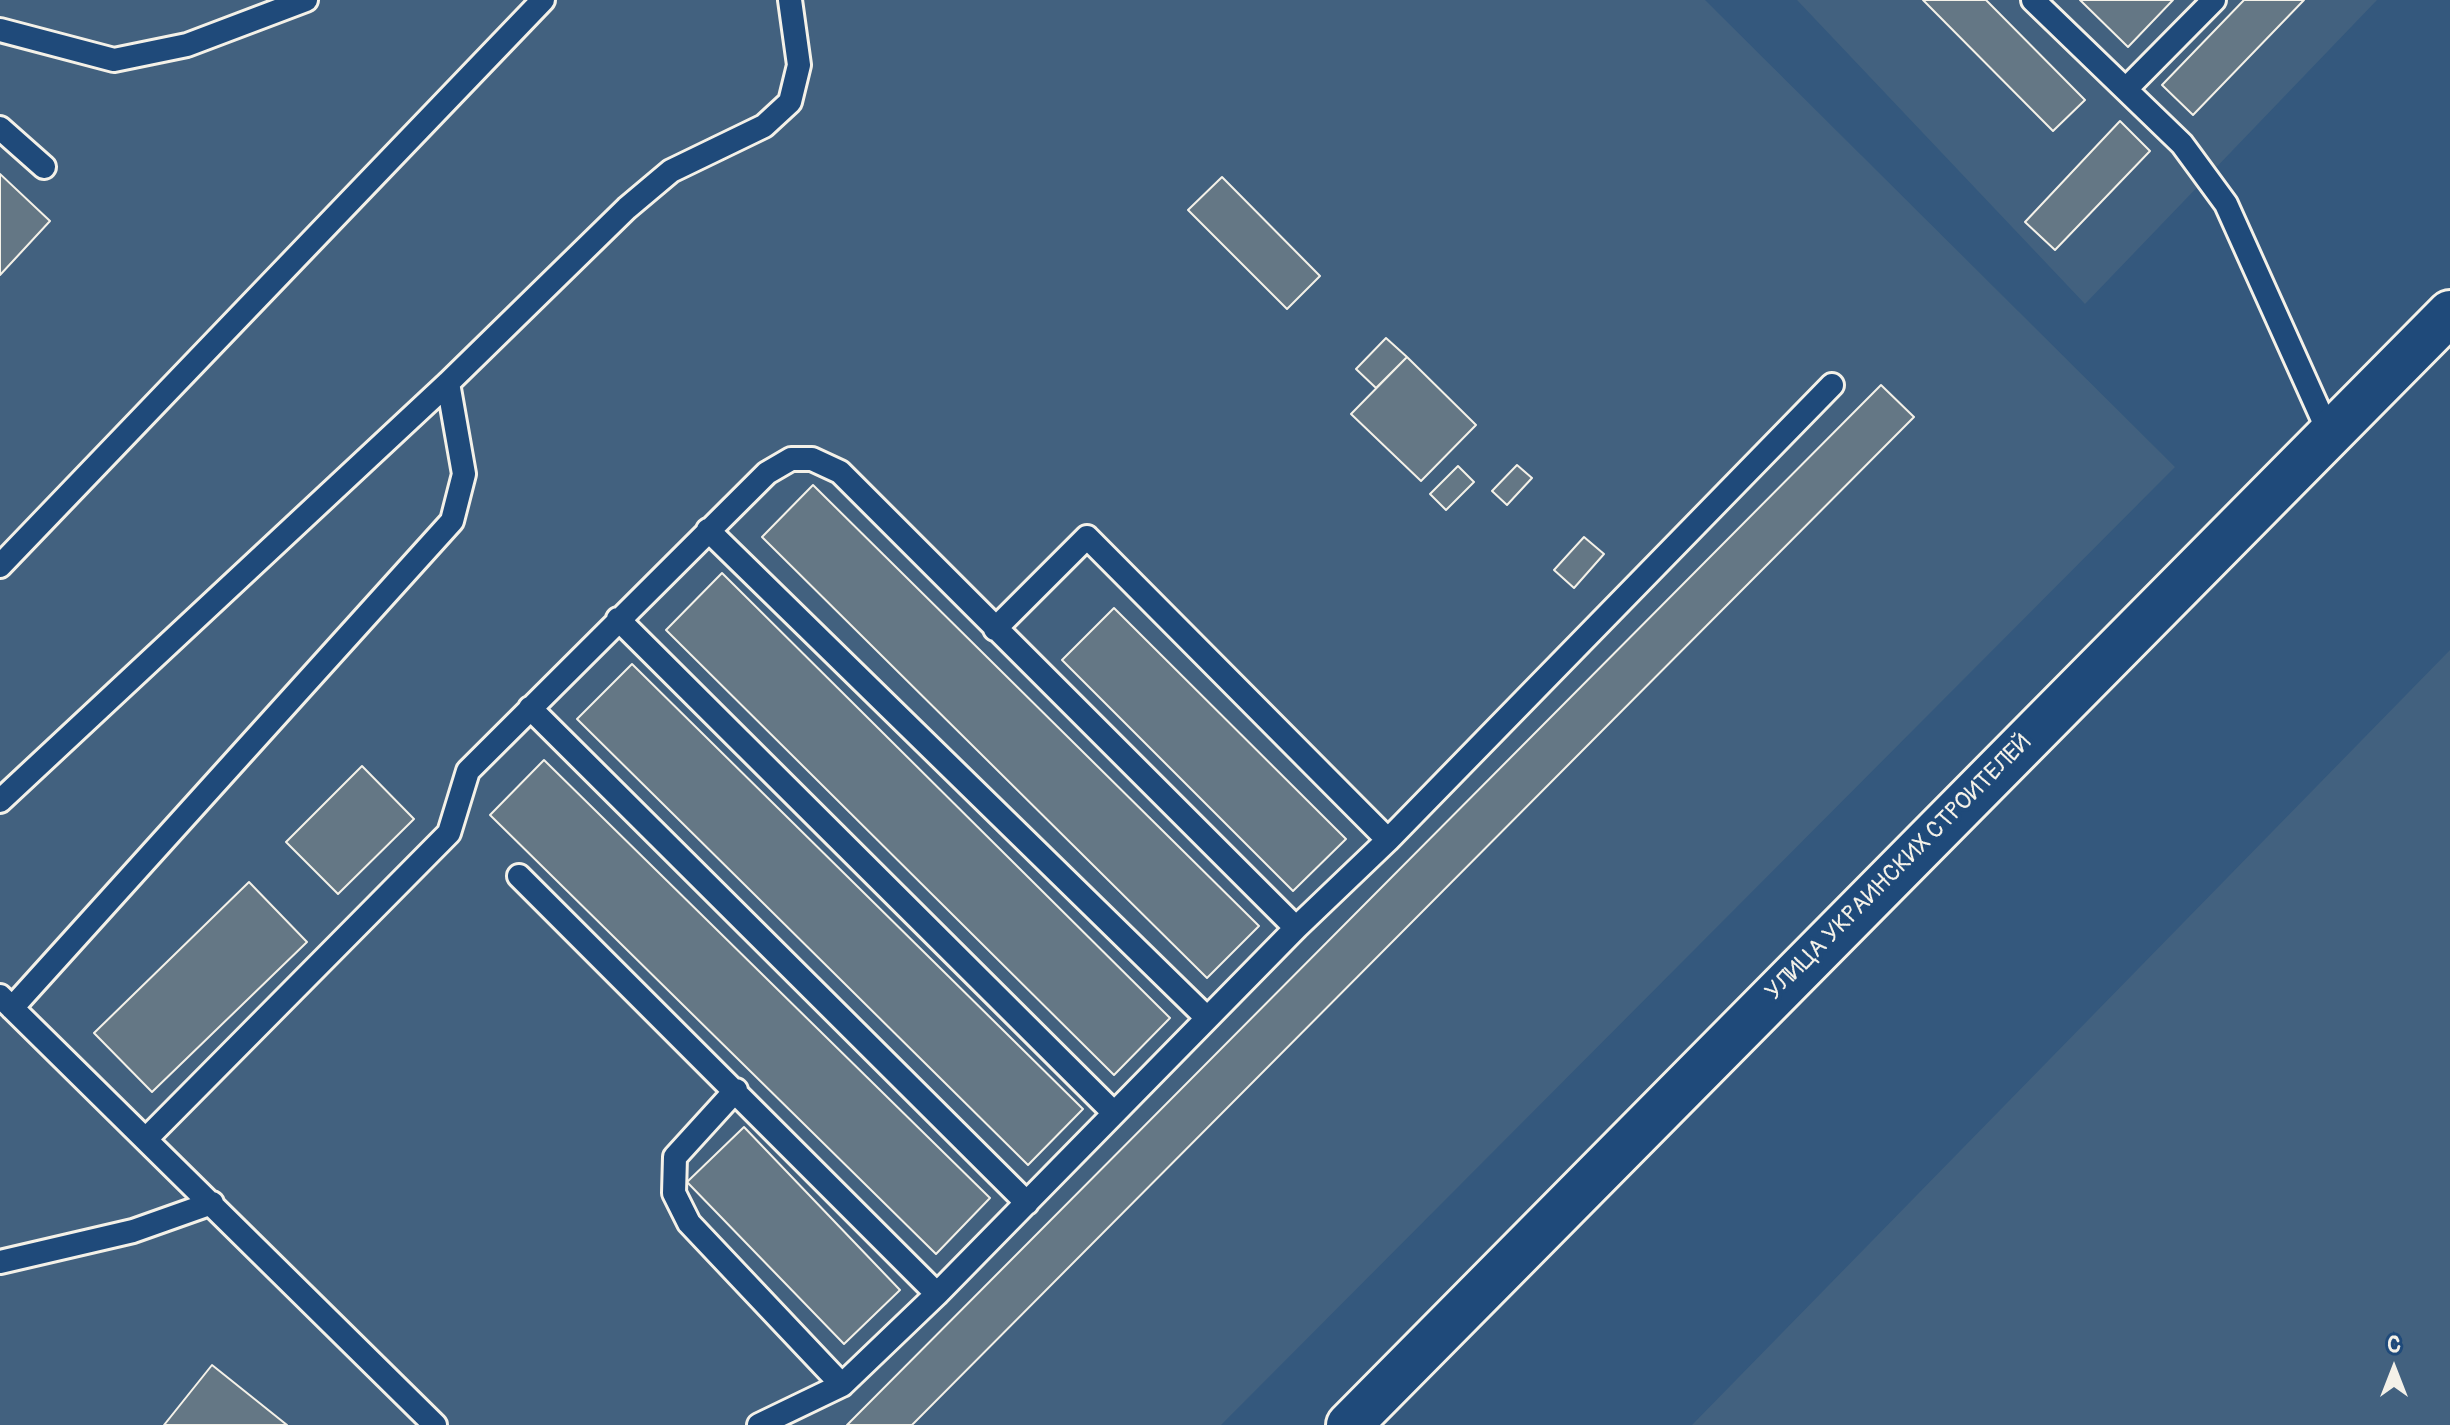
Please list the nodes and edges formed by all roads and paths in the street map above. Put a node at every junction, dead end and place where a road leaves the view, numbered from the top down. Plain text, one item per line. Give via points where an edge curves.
1 (306, 0) edge
2 (543, 0) edge
3 (790, 0) edge
4 (2033, 0) edge
5 (2214, 0) edge
6 (0, 30) edge
7 (2126, 89) junction
8 (0, 128) edge
9 (44, 167) dead end
10 (2450, 313) edge
11 (448, 383) junction
12 (1832, 385) dead end
13 (2329, 433) junction
14 (708, 530) junction
15 (0, 566) edge
16 (618, 619) junction
17 (995, 629) junction
18 (530, 708) junction
19 (0, 801) edge
20 (1388, 840) junction
21 (519, 876) dead end
22 (1296, 928) junction
23 (6, 1002) edge
24 (1207, 1018) junction
25 (736, 1090) junction
26 (1114, 1113) junction
27 (146, 1139) junction
28 (212, 1203) junction
29 (1027, 1203) junction
30 (0, 1262) edge
31 (937, 1294) junction
32 (842, 1385) junction
33 (435, 1425) edge
34 (759, 1425) edge
35 (1349, 1425) edge

1 - 6 lane via 187,45 114,60
2 - 15 lane
3 - 11 lane via 799,65 790,102 764,126 671,171
4 - 7 lane
5 - 7 lane
7 - 13 lane via 2182,144 2226,204
8 - 9 lane
10 - 13 street, УЛИЦА УКРАИНСКИХ СТРОИТЕЛЕЙ
11 - 19 lane
11 - 23 lane via 464,474 452,521
12 - 20 lane
13 - 35 street, УЛИЦА УКРАИНСКИХ СТРОИТЕЛЕЙ
14 - 16 lane
14 - 17 lane via 767,473 791,459 812,459 840,472
14 - 24 lane
16 - 18 lane
16 - 26 lane
17 - 20 lane via 1087,537
17 - 22 lane
18 - 27 lane via 468,771 449,833
18 - 29 lane
20 - 22 lane
21 - 25 lane
22 - 24 lane
23 - 27 lane
24 - 26 lane
25 - 31 lane
25 - 32 lane via 675,1157 674,1193 689,1223
26 - 29 lane
27 - 28 lane
28 - 30 lane via 133,1231
28 - 33 lane
29 - 31 lane
31 - 32 lane
32 - 34 lane

